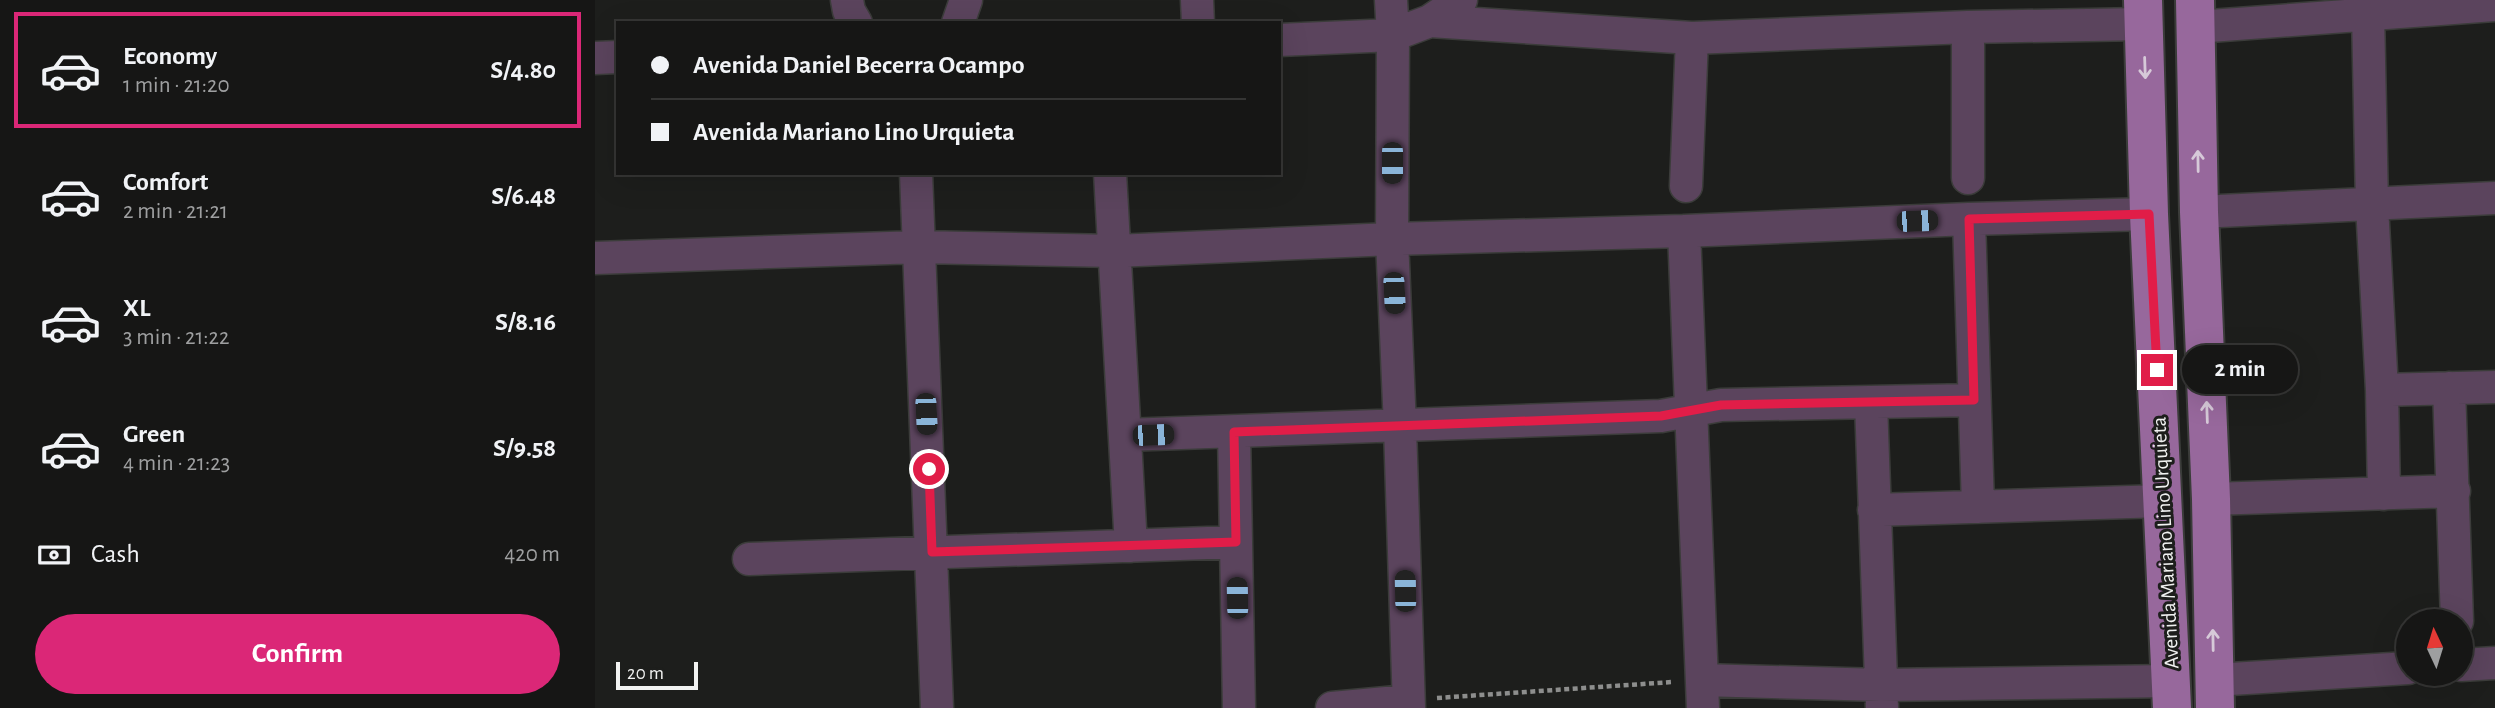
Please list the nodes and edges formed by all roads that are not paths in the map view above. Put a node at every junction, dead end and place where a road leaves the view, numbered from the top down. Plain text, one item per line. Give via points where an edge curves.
1 (848, 0) edge
2 (966, 0) edge
3 (1196, 0) edge
4 (1391, 0) edge
5 (1461, 0) edge
6 (2495, 5) edge
7 (2143, 12) edge
8 (2195, 13) edge
9 (2368, 13) junction
10 (855, 21) edge
11 (959, 21) edge
12 (1198, 21) edge
13 (1430, 21) junction
14 (1968, 27) junction
15 (1393, 34) junction
16 (1692, 38) junction
17 (1281, 40) edge
18 (616, 57) edge
19 (595, 58) edge
20 (916, 175) edge
21 (1110, 175) edge
22 (1968, 178) dead end
23 (1686, 186) dead end
24 (2495, 198) edge
25 (2372, 205) junction
26 (2199, 212) junction
27 (2149, 214) junction
28 (1969, 219) junction
29 (1684, 231) junction
30 (1392, 239) junction
31 (919, 247) junction
32 (1115, 251) junction
33 (595, 258) edge
34 (2495, 387) edge
35 (2449, 388) junction
36 (2382, 390) junction
37 (1974, 400) junction
38 (1871, 403) junction
39 (1692, 411) junction
40 (1400, 427) junction
41 (1234, 432) junction
42 (1125, 435) junction
43 (2454, 491) junction
44 (2384, 494) junction
45 (2211, 499) junction
46 (2163, 501) junction
47 (1978, 507) junction
48 (1874, 510) junction
49 (1236, 542) junction
50 (1131, 546) junction
51 (932, 552) junction
52 (749, 558) dead end
53 (2457, 609) edge
54 (2495, 663) edge
55 (2473, 664) edge
56 (2396, 670) edge
57 (1702, 694) edge
58 (2171, 694) edge
59 (2214, 694) edge
60 (1882, 696) edge
61 (1408, 705) edge
62 (937, 708) edge
63 (1239, 708) edge
64 (1332, 708) edge

1 - 10 street
2 - 11 street
3 - 12 street
4 - 15 street
5 - 13 street
6 - 9 street
7 - 14 street
7 -> 27 main road, Avenida Mariano Lino Urquieta
8 - 9 street
26 -> 8 main road, Avenida Mariano Lino Urquieta
9 - 25 street
13 - 15 street
13 - 16 street
14 - 16 street
14 - 22 street
15 - 17 street
15 - 30 street
16 - 23 street
18 - 19 street
20 - 31 street
21 - 32 street
24 - 25 street
25 - 26 street
25 - 36 street
45 -> 26 main road, Avenida Mariano Lino Urquieta
27 - 28 street
27 - 46 main road, Avenida Mariano Lino Urquieta
28 - 29 street
28 - 37 street
29 - 30 street
29 - 39 street
30 - 32 street
30 - 40 street
31 - 32 street
31 - 33 street
31 - 51 street
32 - 42 street
34 - 35 street
35 - 36 street
35 - 43 street
36 - 44 street
37 - 38 street
37 - 47 street
38 - 39 street via 1721,405
38 - 48 street
39 - 40 street
39 - 57 street
40 - 41 street
40 - 61 street
41 - 42 street
41 - 49 street
42 - 50 street
43 - 44 street
43 - 53 street
44 - 45 street
59 -> 45 main road, Avenida Mariano Lino Urquieta
46 - 47 street
46 - 58 main road, Avenida Mariano Lino Urquieta
47 - 48 street
48 - 60 street
49 - 50 street
49 - 63 street
50 - 51 street
51 - 52 street
51 - 62 street
54 - 55 street
56 - 59 street
57 - 60 street
58 - 60 street
61 - 64 street

